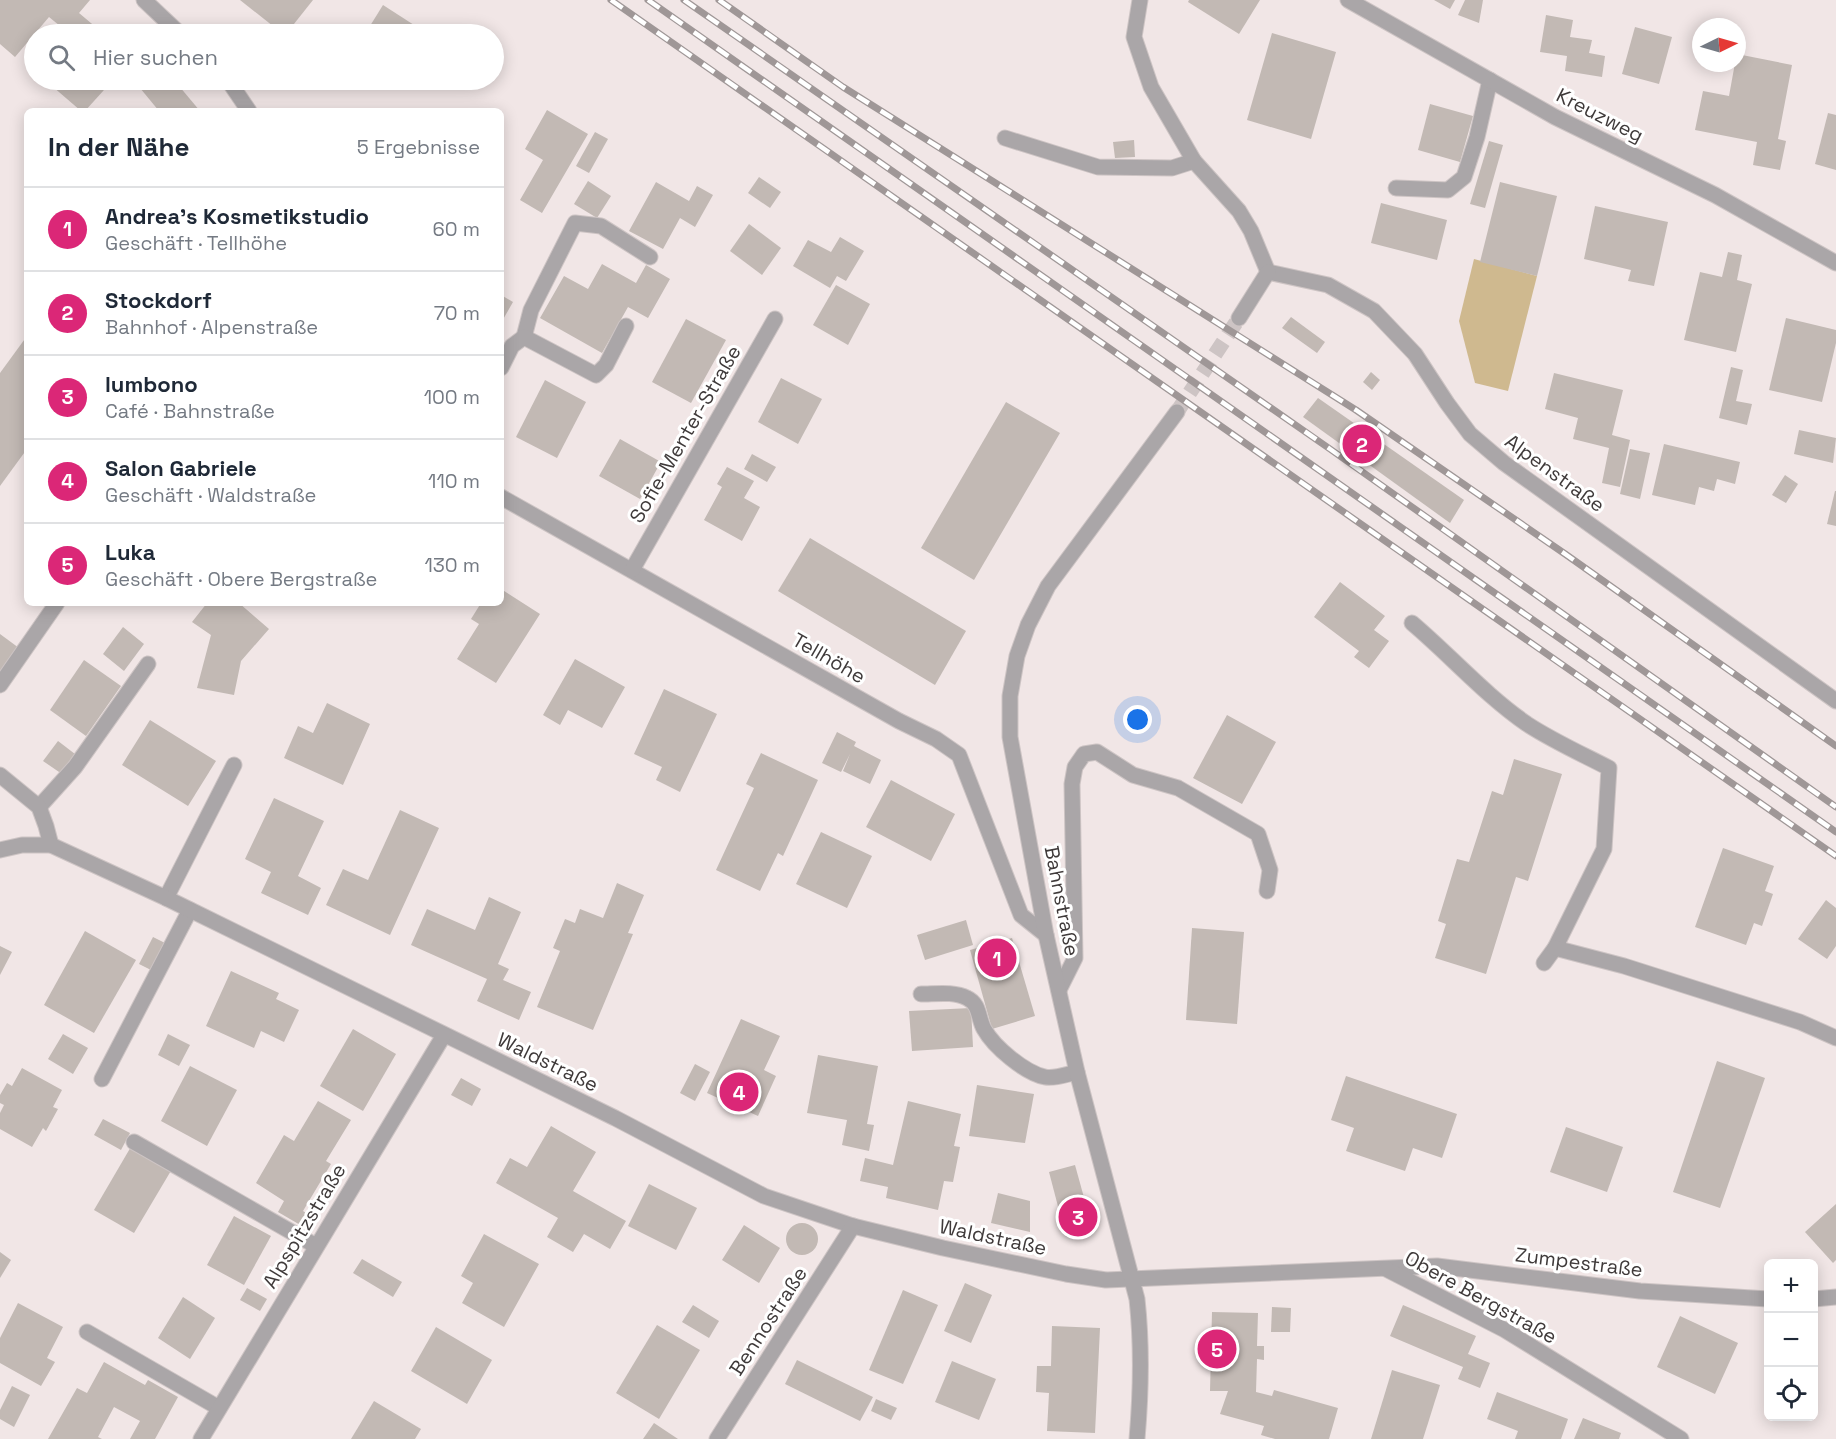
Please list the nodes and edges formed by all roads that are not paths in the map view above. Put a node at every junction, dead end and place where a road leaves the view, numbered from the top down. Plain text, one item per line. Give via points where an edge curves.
1 (144, 0) edge
2 (1140, 0) edge
3 (1348, 0) edge
4 (169, 24) edge
5 (1490, 80) junction
6 (235, 90) edge
7 (247, 108) edge
8 (1005, 138) dead end
9 (1194, 161) junction
10 (1396, 188) dead end
11 (650, 258) dead end
12 (1836, 263) edge
13 (1269, 272) junction
14 (1239, 318) tunnel mouth
15 (775, 319) dead end
16 (626, 326) dead end
17 (524, 337) junction
18 (504, 362) edge
19 (1177, 412) tunnel mouth
20 (504, 499) edge
21 (632, 570) junction
22 (55, 606) edge
23 (1412, 623) dead end
24 (148, 664) dead end
25 (0, 685) edge
26 (1836, 701) edge
27 (234, 765) dead end
28 (0, 775) edge
29 (39, 807) junction
30 (51, 845) junction
31 (0, 850) edge
32 (1267, 891) dead end
33 (166, 898) junction
34 (190, 910) junction
35 (1046, 936) junction
36 (1555, 948) junction
37 (1544, 963) dead end
38 (1059, 990) junction
39 (921, 994) dead end
40 (444, 1035) junction
41 (1836, 1038) edge
42 (1077, 1072) junction
43 (102, 1079) dead end
44 (134, 1142) dead end
45 (854, 1226) junction
46 (316, 1246) junction
47 (1386, 1269) junction
48 (1132, 1278) junction
49 (1836, 1297) edge
50 (1764, 1299) edge
51 (1818, 1299) edge
52 (87, 1332) dead end
53 (219, 1407) junction
54 (201, 1439) edge
55 (717, 1439) edge
56 (1137, 1439) edge
57 (1681, 1439) edge

1 - 4 street
2 - 9 street via 1134,37 1151,87
3 - 5 street, Kreuzweg
5 - 10 street via 1464,177 1448,190
5 - 12 street, Kreuzweg via 1555,117 1715,195
6 - 7 street
8 - 9 street via 1098,167 1172,168
9 - 13 street via 1239,211
11 - 17 street via 601,226 575,224 531,310
13 - 14 street
13 - 26 street, Alpenstraße via 1328,285 1374,311 1415,354 1470,434 1504,464
15 - 21 street, Sofie-Menter-Straße
16 - 17 street via 606,365 596,375
17 - 18 street via 512,346
19 - 35 street, Bahnstraße via 1048,586 1017,656 1010,696 1010,737
20 - 21 street, Tellhöhe
21 - 35 street, Tellhöhe via 959,755 1021,915
22 - 25 street
23 - 36 street via 1528,725 1609,768 1604,849
24 - 29 street via 75,767
27 - 33 street
28 - 29 street
29 - 30 street
30 - 31 street
30 - 33 street, Waldstraße
32 - 38 street via 1270,870 1258,834 1178,788 1133,775 1097,752 1084,754 1075,767 1072,784 1076,958
33 - 34 street, Waldstraße
34 - 40 street, Waldstraße
34 - 43 street
35 - 38 street, Bahnstraße
36 - 37 street
36 - 41 street via 1800,1022
38 - 42 street, Bahnstraße
39 - 42 street via 968,998 976,1004 984,1029 996,1045 1024,1068 1044,1077
40 - 45 street, Waldstraße via 764,1196
40 - 46 street, Alpspitzstraße
42 - 48 street, Bahnstraße
44 - 46 street
45 - 48 street, Waldstraße via 1066,1274 1106,1280
45 - 55 street, Bennostraße
46 - 53 street, Alpspitzstraße
47 - 48 street, Obere Bergstraße
47 - 50 street, Zumpestraße via 1437,1266 1640,1291
47 - 57 street, Obere Bergstraße via 1505,1330
48 - 56 street, Bahnstraße via 1139,1320
49 - 51 street
52 - 53 street
53 - 54 street, Alpspitzstraße

